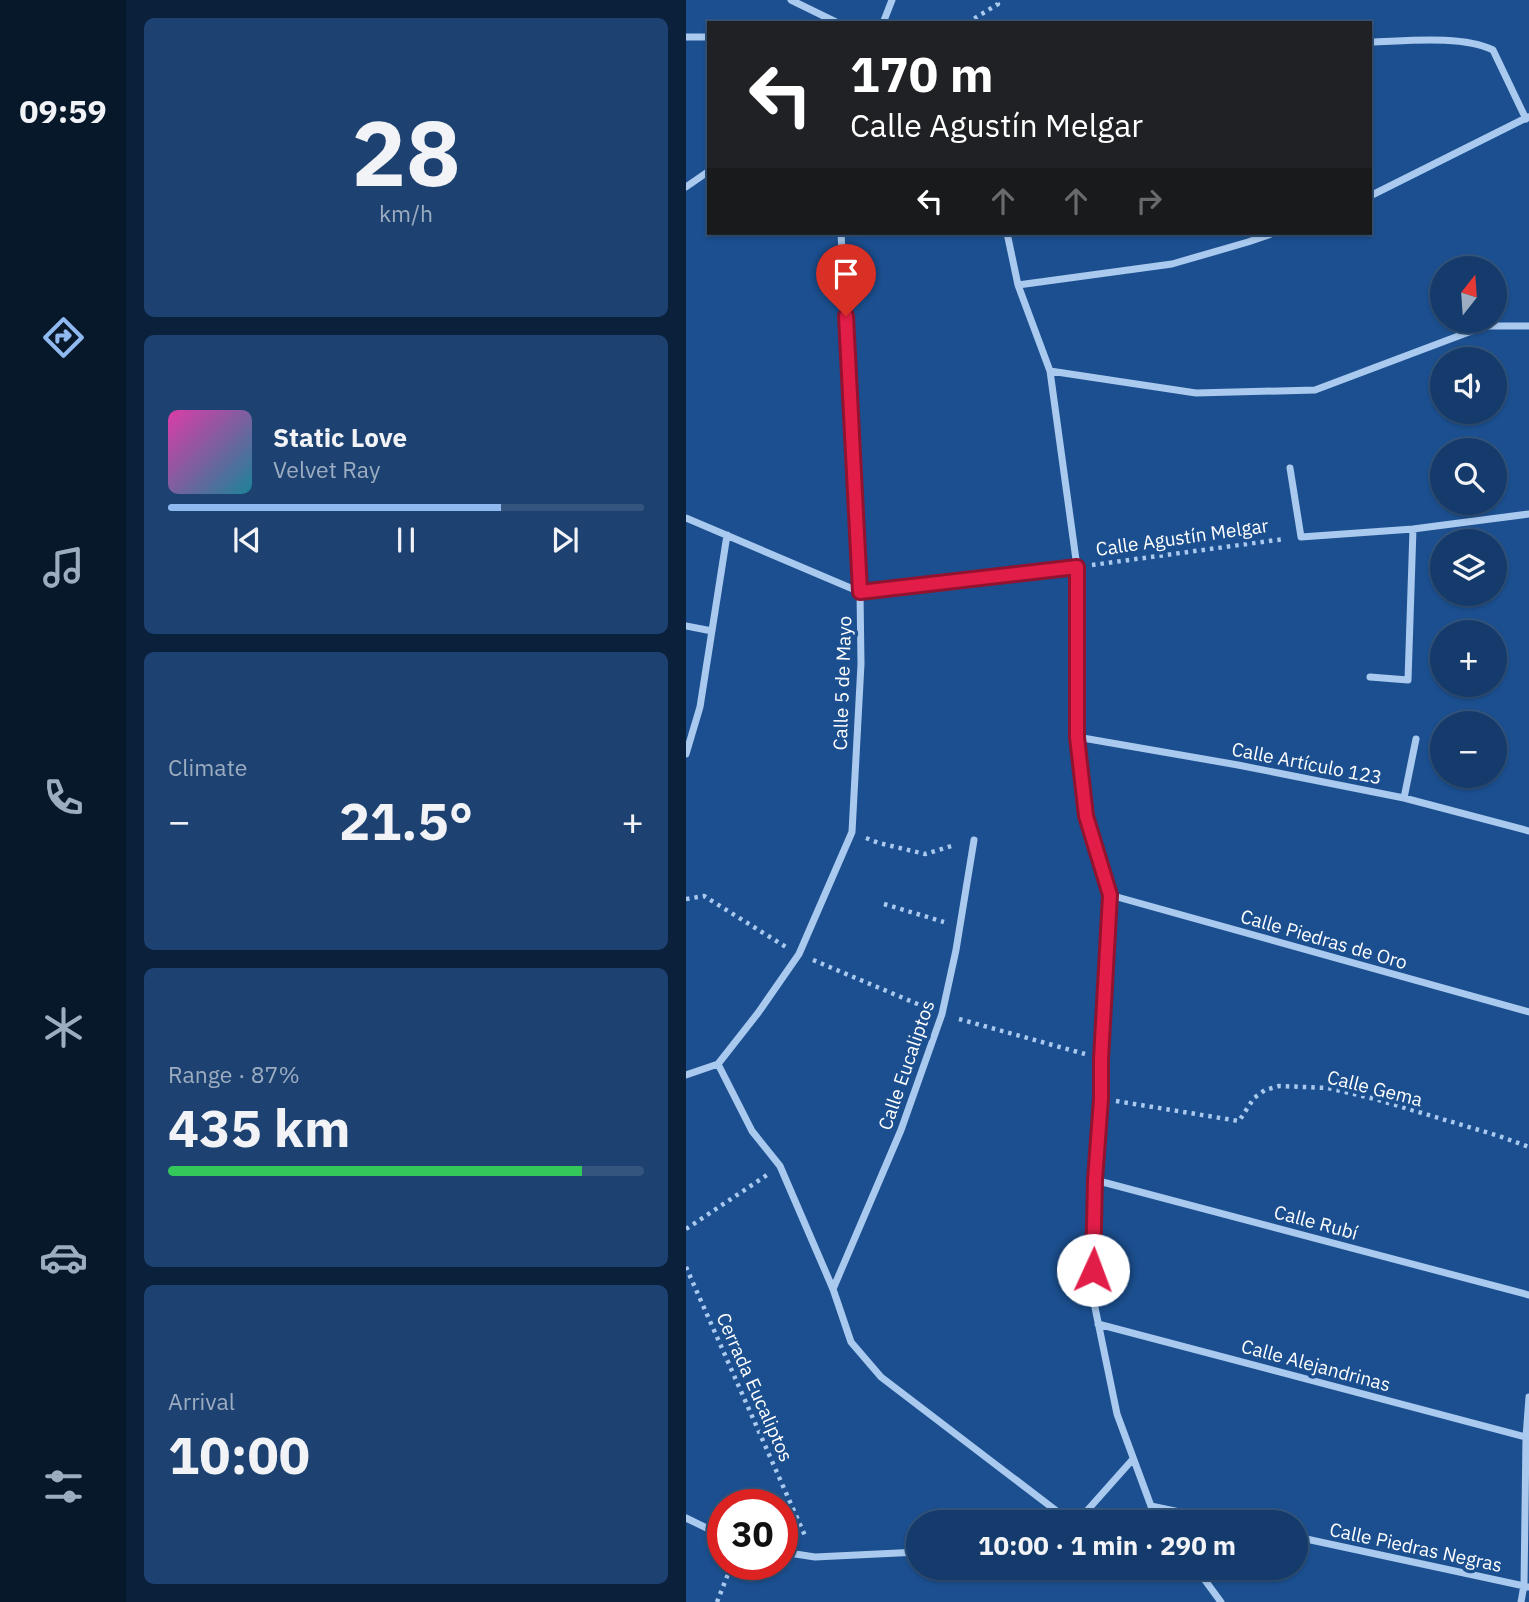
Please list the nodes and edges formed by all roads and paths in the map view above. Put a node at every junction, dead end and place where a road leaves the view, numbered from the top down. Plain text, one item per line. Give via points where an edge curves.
1 (892, 0) edge
2 (997, 0) edge
3 (795, 1) edge
4 (834, 21) edge
5 (884, 21) edge
6 (970, 21) edge
7 (686, 37) edge
8 (707, 37) edge
9 (1372, 42) edge
10 (1527, 118) edge
11 (707, 172) edge
12 (686, 187) edge
13 (1372, 195) edge
14 (841, 235) edge
15 (1007, 235) edge
16 (1268, 235) edge
17 (1018, 285) junction
18 (1529, 326) edge
19 (1050, 370) junction
20 (1290, 468) dead end
21 (1529, 514) edge
22 (686, 518) edge
23 (1413, 529) junction
24 (727, 534) junction
25 (1301, 537) junction
26 (1077, 567) junction
27 (860, 592) junction
28 (686, 626) edge
29 (712, 631) junction
30 (1370, 677) dead end
31 (1077, 737) junction
32 (1416, 739) dead end
33 (686, 754) edge
34 (1404, 798) junction
35 (1529, 831) edge
36 (852, 832) junction
37 (974, 840) joint
38 (1110, 895) junction
39 (686, 899) edge
40 (884, 904) dead end
41 (960, 926) junction
42 (799, 954) junction
43 (1529, 1012) edge
44 (942, 1014) junction
45 (1101, 1059) junction
46 (718, 1064) junction
47 (686, 1074) edge
48 (1101, 1099) junction
49 (1529, 1147) edge
50 (780, 1166) junction
51 (1095, 1180) junction
52 (686, 1229) edge
53 (686, 1267) edge
54 (833, 1289) junction
55 (1529, 1295) edge
56 (1098, 1324) junction
57 (1529, 1397) edge
58 (1526, 1437) junction
59 (1133, 1458) junction
60 (1151, 1506) junction
61 (1055, 1510) edge
62 (1088, 1510) edge
63 (1154, 1510) edge
64 (1170, 1510) edge
65 (686, 1518) edge
66 (707, 1528) edge
67 (1308, 1539) edge
68 (906, 1553) edge
69 (798, 1554) edge
70 (815, 1557) junction
71 (726, 1580) edge
72 (1205, 1580) edge
73 (1526, 1586) edge
74 (717, 1602) edge
75 (1222, 1602) edge
76 (1521, 1602) edge

1 - 5 street
2 - 6 path via 998,4
3 - 4 street
7 - 8 street
9 - 10 street via 1480,43 1493,50
10 - 13 street
11 - 12 street
14 - 27 street, Calle 5 de Mayo
15 - 17 street
16 - 17 street via 1172,264
17 - 19 street
18 - 19 street via 1485,326 1315,390 1196,393
19 - 26 street
20 - 25 street
21 - 23 street
22 - 24 street
23 - 25 street
23 - 30 street via 1408,680
24 - 27 street
24 - 29 street
25 - 26 path, Calle Agustín Melgar
26 - 27 street, Calle Agustín Melgar
26 - 31 street
27 - 36 street, Calle 5 de Mayo
28 - 29 street
29 - 33 street via 700,707
31 - 34 street, Calle Artículo 123
31 - 38 street via 1086,816
32 - 34 street
34 - 35 street, Calle Artículo 123
36 - 37 path via 925,853
36 - 42 street, Calle 5 de Mayo
37 - 41 street, Calle Eucaliptos
38 - 43 street, Calle Piedras de Oro
38 - 45 street
39 - 42 path via 705,896
40 - 41 path
41 - 44 street, Calle Eucaliptos
42 - 44 path
42 - 46 street, Calle 5 de Mayo
44 - 45 path
44 - 54 street, Calle Eucaliptos via 901,1130
45 - 48 street
46 - 47 street
46 - 50 street via 752,1130
48 - 49 path, Calle Gema via 1239,1121 1265,1090 1279,1086 1328,1088
48 - 51 street
50 - 52 path
50 - 54 street
51 - 55 street, Calle Rubí
51 - 56 street via 1092,1293
53 - 70 path, Cerrada Eucaliptos
54 - 61 street via 851,1342 881,1377
56 - 58 street, Calle Alejandrinas
56 - 59 street via 1117,1414
57 - 58 street
58 - 73 street
59 - 60 street
59 - 62 street
60 - 63 street
60 - 64 street
65 - 66 street
67 - 73 street, Calle Piedras Negras
68 - 70 street
69 - 70 street
71 - 74 path
72 - 75 street
73 - 76 street

